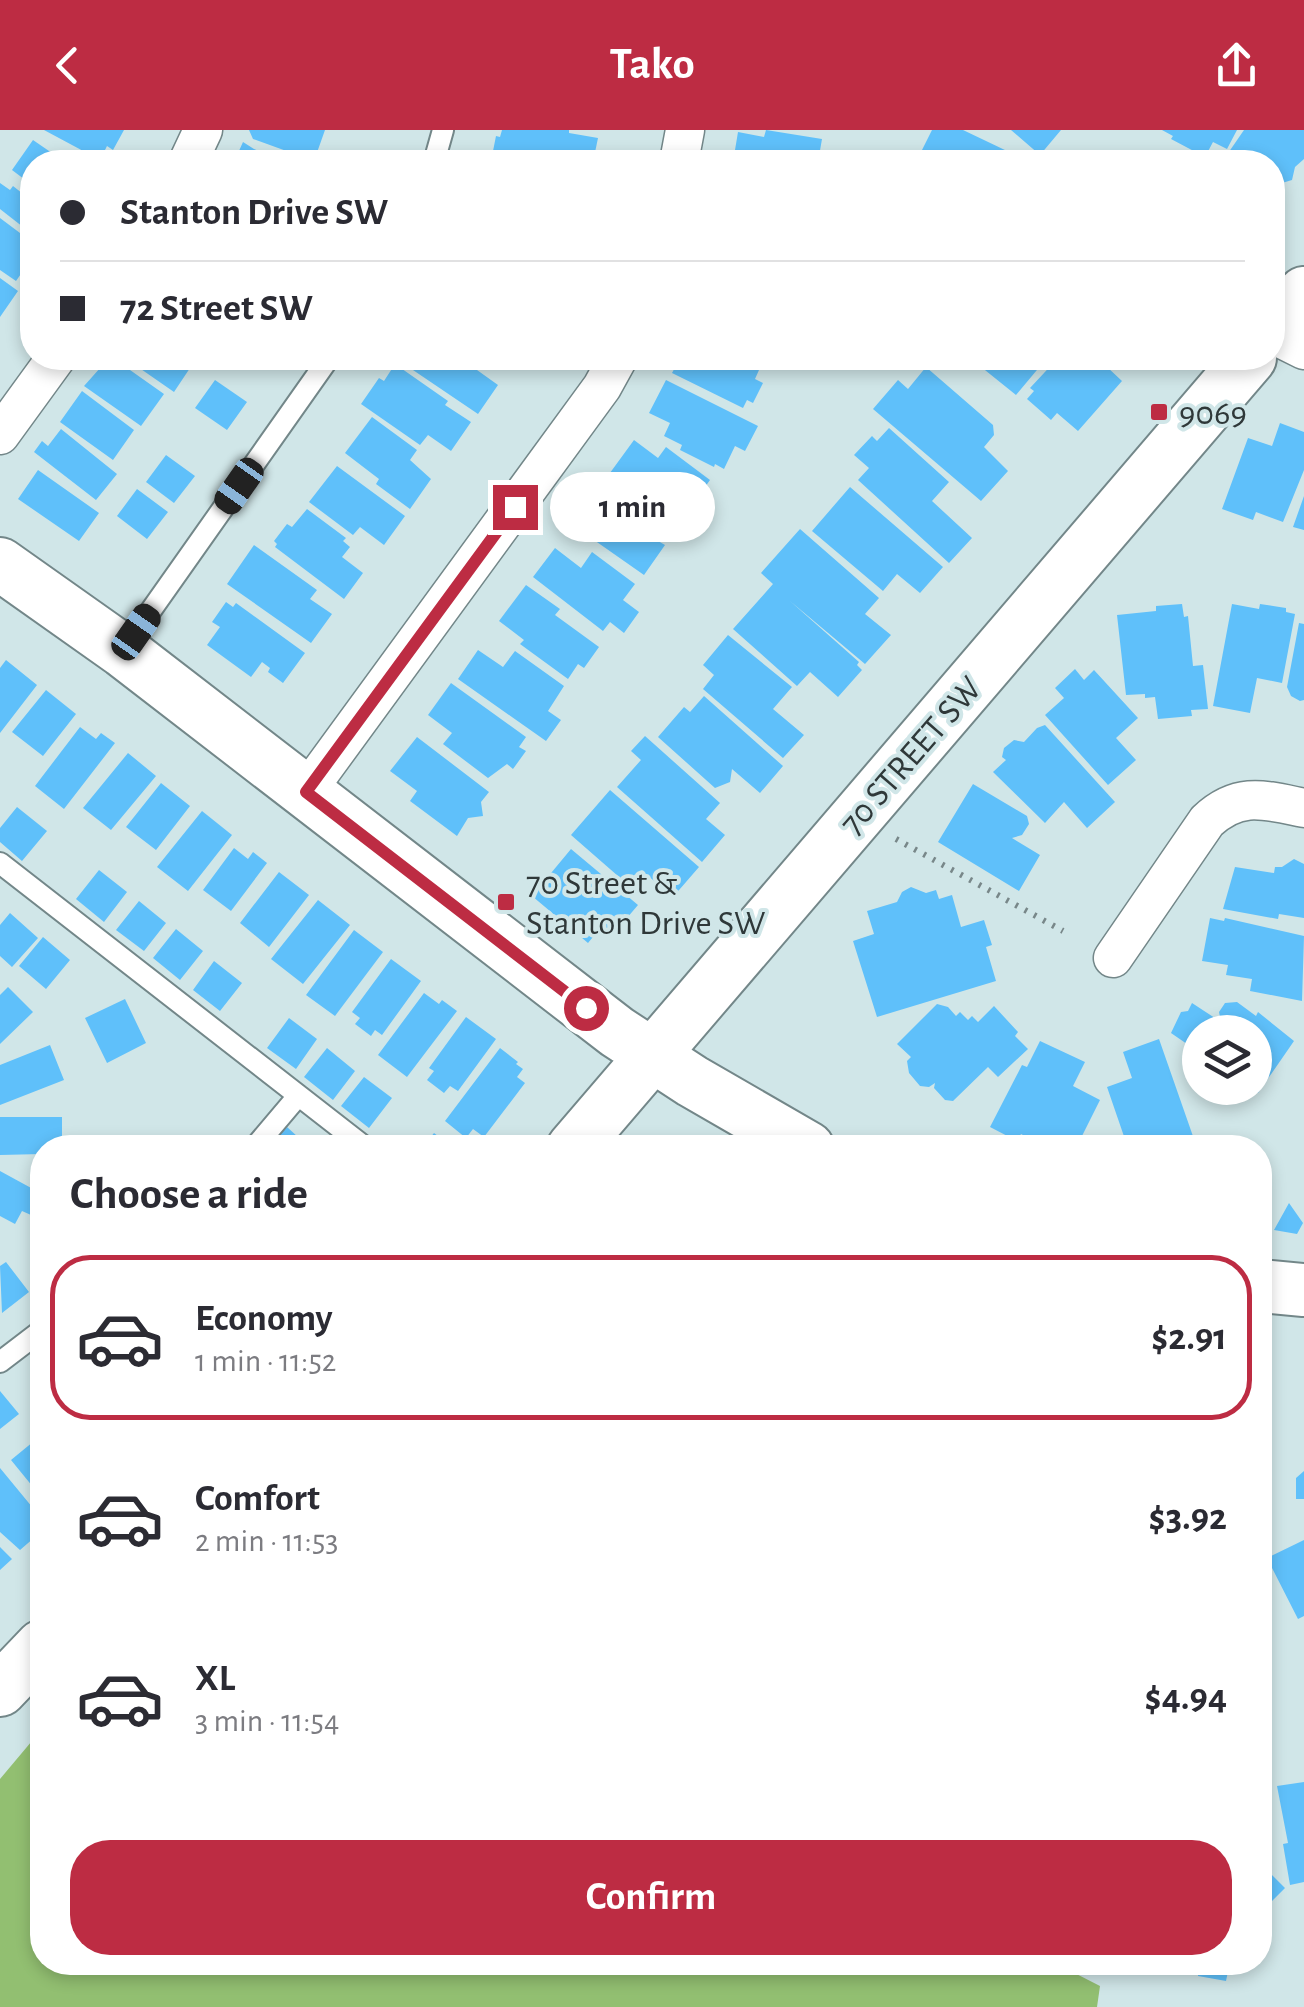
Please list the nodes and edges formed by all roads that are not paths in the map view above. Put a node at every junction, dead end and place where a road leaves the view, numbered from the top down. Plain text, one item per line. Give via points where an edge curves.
1 (47, 370) edge
2 (321, 370) edge
3 (611, 370) edge
4 (1240, 370) edge
5 (0, 435) edge
6 (0, 564) edge
7 (123, 650) junction
8 (306, 792) junction
9 (1304, 808) edge
10 (0, 864) edge
11 (1113, 958) dead end
12 (652, 1056) junction
13 (298, 1096) junction
14 (265, 1135) edge
15 (349, 1135) edge
16 (584, 1135) edge
17 (786, 1135) edge
18 (1272, 1287) edge
19 (1304, 1290) edge
20 (30, 1339) edge
21 (0, 1362) edge
22 (30, 1659) edge
23 (0, 1690) edge

1 - 5 street
2 - 7 lane
3 - 8 street
4 - 12 street, 70 STREET SW
6 - 7 street
7 - 8 street
8 - 12 street
9 - 11 street via 1242,800 1218,810
10 - 13 lane
12 - 16 street, 70 STREET SW
12 - 17 street
13 - 14 lane
13 - 15 lane
18 - 19 street
20 - 21 lane
22 - 23 street

